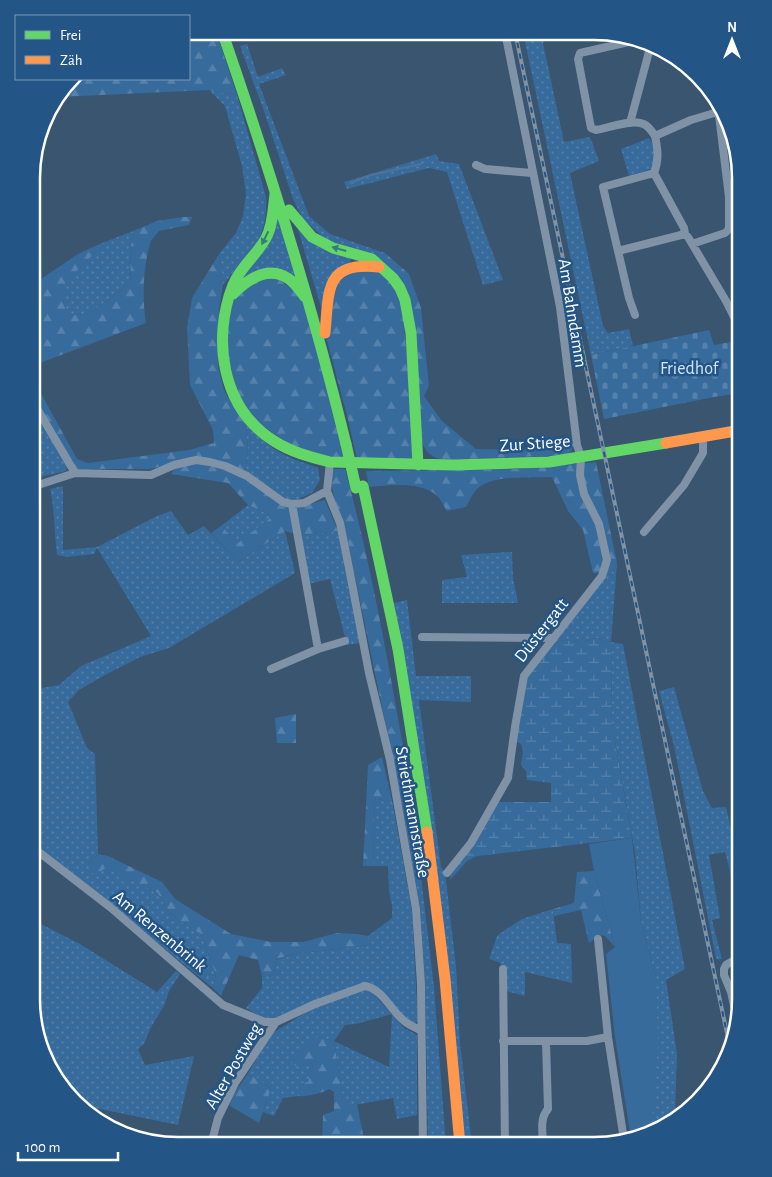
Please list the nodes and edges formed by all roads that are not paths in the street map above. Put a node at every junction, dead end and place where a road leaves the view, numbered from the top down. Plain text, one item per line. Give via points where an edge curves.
1 (225, 40) edge
2 (233, 40) edge
3 (507, 40) edge
4 (622, 43) edge
5 (649, 52) edge
6 (714, 111) edge
7 (630, 123) junction
8 (721, 124) edge
9 (655, 136) junction
10 (476, 165) dead end
11 (532, 173) junction
12 (654, 173) junction
13 (275, 190) junction
14 (289, 210) junction
15 (684, 234) junction
16 (692, 244) junction
17 (618, 251) junction
18 (382, 268) junction
19 (229, 298) junction
20 (309, 302) junction
21 (732, 313) edge
22 (636, 315) dead end
23 (325, 333) junction
24 (40, 415) edge
25 (732, 432) edge
26 (703, 437) junction
27 (349, 443) junction
28 (581, 457) junction
29 (330, 462) junction
30 (418, 465) junction
31 (75, 473) junction
32 (40, 484) edge
33 (360, 487) junction
34 (327, 490) junction
35 (292, 504) junction
36 (644, 532) dead end
37 (422, 637) dead end
38 (554, 638) junction
39 (345, 641) dead end
40 (318, 649) junction
41 (271, 669) dead end
42 (40, 852) edge
43 (446, 873) dead end
44 (598, 939) dead end
45 (732, 963) edge
46 (503, 969) dead end
47 (732, 996) edge
48 (276, 1022) junction
49 (421, 1031) junction
50 (608, 1037) junction
51 (503, 1041) junction
52 (546, 1042) junction
53 (623, 1134) edge
54 (213, 1137) edge
55 (423, 1137) edge
56 (451, 1137) edge
57 (459, 1137) edge
58 (505, 1137) edge
59 (543, 1137) edge

1 - 13 main road
2 - 14 main road
3 - 11 street, Am Bahndamm
4 - 7 street via 580,53 578,59 591,128 596,130
5 - 7 street
6 - 9 street
7 - 9 street via 640,123
8 - 16 street via 729,229
9 - 12 street via 658,163
10 - 11 street via 485,169
11 - 28 street, Am Bahndamm via 560,307
12 - 15 street via 684,228
12 - 17 street via 603,187
13 -> 19 main road, Zur Stiege via 267,236 234,284
13 - 20 main road
18 -> 14 main road via 367,257 312,237
14 - 23 main road
15 - 16 street
15 - 17 street
16 - 21 street
17 - 22 street
18 - 23 main road via 350,266 334,278 328,294
18 - 30 main road via 400,288 408,314
19 - 20 main road via 250,280 270,272 290,280
19 - 29 main road, Zur Stiege via 223,320 222,353 228,384 242,411 279,446 312,460
20 - 27 main road
23 - 27 main road
24 - 31 street
25 - 26 main road, Zur Stiege
26 - 28 main road, Zur Stiege
26 - 36 street via 703,453 684,485
27 - 33 main road
28 - 30 main road, Zur Stiege via 549,462
28 - 38 street, Düstergatt via 584,494 599,524 607,560 602,576
29 - 30 main road, Zur Stiege
29 - 34 street, Striethmannstraße
31 - 32 street
31 - 35 street via 151,475 196,460 210,462 247,476 283,502
33 - 56 main road via 414,793 438,977
33 - 57 main road via 391,611 422,791 446,977
34 - 35 street via 304,502
34 - 49 street, Striethmannstraße via 340,523 406,848 416,909
35 - 40 street
37 - 38 street
38 - 43 street, Düstergatt via 524,676 508,778 472,843
39 - 40 street
40 - 41 street
42 - 48 street, Am Renzenbrink via 110,907 223,1005 265,1022
44 - 50 street
45 - 47 street via 726,965 724,974
46 - 51 street
48 - 49 street, Alter Postweg via 365,986 371,987 393,1007 405,1023
48 - 54 street, Alter Postweg via 235,1084 218,1118
49 - 55 street, Striethmannstraße
50 - 52 street
50 - 53 street
51 - 52 street
51 - 58 street
52 - 59 street via 548,1109 542,1120

